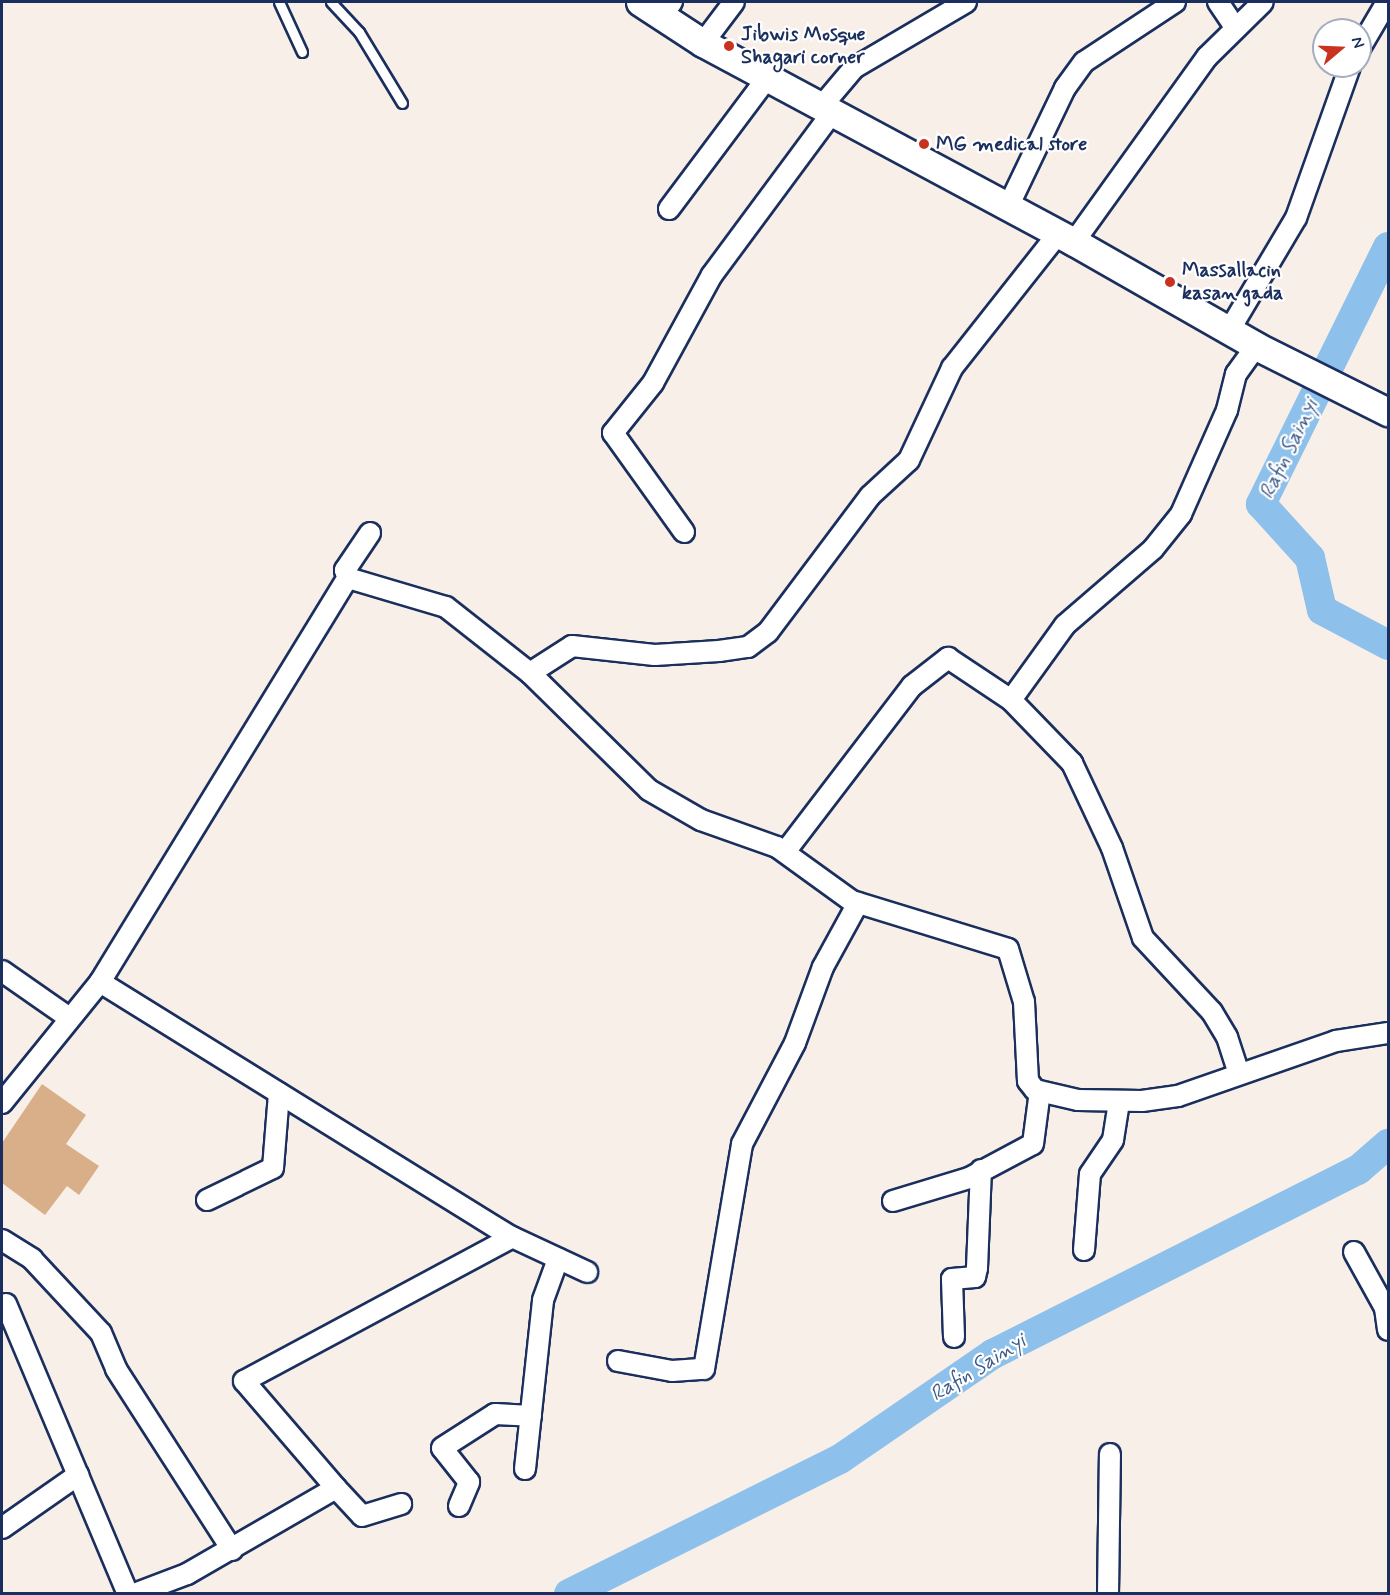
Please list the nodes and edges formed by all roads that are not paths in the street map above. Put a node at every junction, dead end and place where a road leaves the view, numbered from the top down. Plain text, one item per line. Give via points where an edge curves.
1 (279, 2) edge
2 (331, 2) edge
3 (734, 2) edge
4 (966, 2) edge
5 (1175, 2) edge
6 (1218, 2) edge
7 (1263, 2) edge
8 (1387, 2) edge
9 (658, 6) edge
10 (1236, 28) junction
11 (1372, 28) edge
12 (703, 43) junction
13 (302, 52) dead end
14 (767, 78) junction
15 (1346, 78) edge
16 (402, 103) dead end
17 (826, 110) junction
18 (1008, 207) junction
19 (669, 209) dead end
20 (1066, 238) junction
21 (1230, 329) junction
22 (1256, 346) junction
23 (1386, 410) edge
24 (684, 532) dead end
25 (370, 533) dead end
26 (348, 578) junction
27 (530, 673) junction
28 (1011, 700) junction
29 (785, 852) junction
30 (858, 903) junction
31 (2, 970) edge
32 (100, 982) junction
33 (68, 1017) junction
34 (1389, 1033) edge
35 (1239, 1073) junction
36 (1040, 1091) junction
37 (279, 1092) junction
38 (1119, 1101) junction
39 (2, 1103) edge
40 (981, 1170) junction
41 (207, 1200) dead end
42 (893, 1201) dead end
43 (512, 1237) junction
44 (2, 1240) edge
45 (1084, 1250) dead end
46 (1354, 1252) dead end
47 (558, 1258) junction
48 (587, 1272) dead end
49 (6, 1304) dead end
50 (1389, 1330) edge
51 (954, 1338) dead end
52 (618, 1361) dead end
53 (531, 1416) junction
54 (1110, 1454) dead end
55 (525, 1469) dead end
56 (78, 1475) junction
57 (336, 1488) junction
58 (401, 1504) dead end
59 (459, 1506) dead end
60 (2, 1528) edge
61 (232, 1550) junction
62 (128, 1593) edge
63 (134, 1593) edge
64 (1108, 1593) edge

1 - 13 lane
2 - 16 lane via 358,32
3 - 12 street
4 - 17 street via 854,68
5 - 18 street via 1084,62 1065,88
6 - 10 street
7 - 10 street
8 - 11 street
9 - 12 street
10 - 20 street via 1207,57
12 - 14 street
14 - 17 street
14 - 19 street
15 - 21 street via 1296,218
17 - 18 street
17 - 24 street via 712,275 652,383 613,433
18 - 20 street
20 - 21 street
20 - 27 street via 952,368 909,460 870,496 768,632 748,647 719,651 655,655 572,646
21 - 22 street
22 - 23 street
22 - 28 street via 1236,374 1227,410 1181,514 1153,549 1065,625
25 - 26 street via 345,570
26 - 27 street via 446,607
26 - 32 street
27 - 29 street via 649,790 701,820
28 - 29 street via 948,658 938,661 912,686
28 - 35 street via 1072,763 1112,848 1143,938 1212,1012 1227,1037
29 - 30 street
30 - 36 street via 1008,950 1024,1002 1028,1081
30 - 52 street via 823,967 795,1043 742,1144 704,1369 672,1371
31 - 33 street
32 - 33 street
32 - 37 street
33 - 39 street
34 - 35 street via 1336,1041
35 - 38 street via 1178,1096
36 - 38 street via 1078,1100
36 - 40 street via 1033,1144
37 - 41 street via 273,1168
37 - 43 street
38 - 45 street via 1113,1140 1090,1174
40 - 42 street via 969,1178
40 - 51 street via 977,1268 975,1277 952,1279
43 - 47 street
43 - 57 street via 244,1381
44 - 61 street via 32,1259 101,1333 116,1369
46 - 50 street via 1385,1308
47 - 48 street
47 - 53 street via 543,1300
49 - 56 street
53 - 55 street
53 - 59 street via 495,1414 442,1448 469,1482
54 - 64 street
56 - 60 street
56 - 62 street
57 - 58 street via 362,1516
57 - 61 street
61 - 63 street via 187,1574

